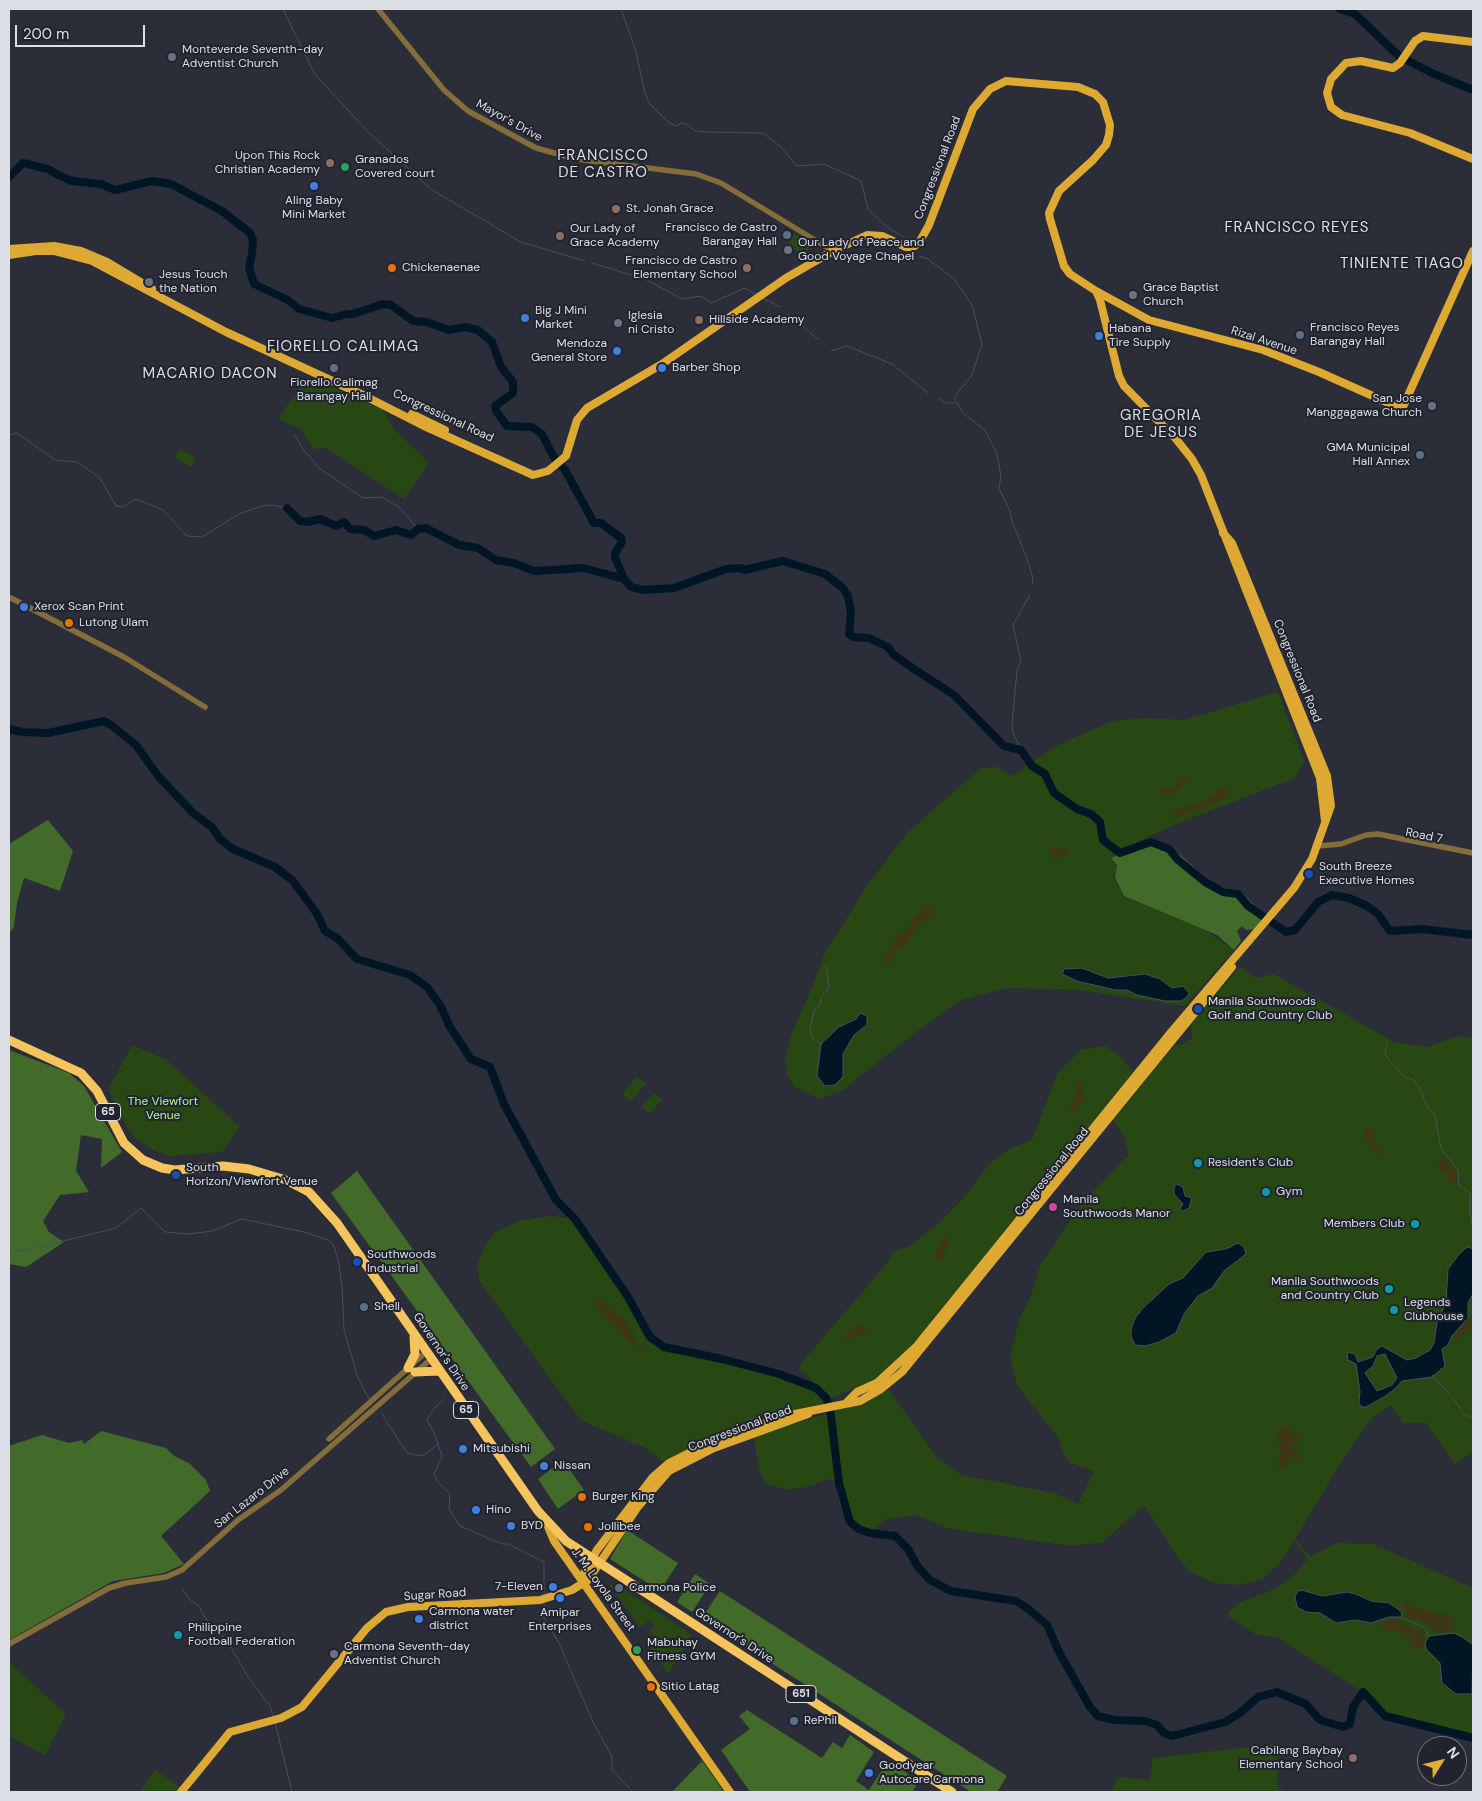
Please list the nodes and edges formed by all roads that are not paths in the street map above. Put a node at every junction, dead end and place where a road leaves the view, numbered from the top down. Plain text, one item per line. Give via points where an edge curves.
1 (378, 9) edge
2 (1473, 42) edge
3 (1473, 158) edge
4 (9, 249) edge
5 (1473, 251) edge
6 (75, 252) junction
7 (833, 252) junction
8 (9, 254) edge
9 (1096, 291) junction
10 (1111, 299) junction
11 (1101, 304) junction
12 (9, 597) edge
13 (205, 707) dead end
14 (1319, 843) junction
15 (1473, 854) edge
16 (1258, 930) junction
17 (9, 1040) edge
18 (413, 1332) junction
19 (429, 1355) junction
20 (440, 1371) junction
21 (409, 1372) junction
22 (847, 1402) junction
23 (345, 1425) junction
24 (343, 1435) junction
25 (329, 1439) dead end
26 (546, 1522) junction
27 (595, 1561) junction
28 (583, 1582) junction
29 (9, 1644) edge
30 (181, 1792) edge
31 (730, 1792) edge
32 (952, 1792) edge

1 - 7 street, Mayor's Drive via 444,90 468,110 536,148 576,159 696,174 721,182
2 - 3 main road via 1423,36 1393,68 1353,61 1340,66 1327,93 1331,107 1342,115 1410,133
4 - 6 main road, Congressional Road via 43,245
5 - 10 main road, Rizal Avenue via 1402,409 1263,350 1149,320
6 - 7 main road, Congressional Road via 107,262 156,292 229,328 539,474 548,471 568,453 577,420 587,408 662,364 767,290
6 - 8 main road, Congressional Road
7 - 9 main road, Congressional Road via 870,235 882,236 906,248 919,243 929,225 973,109 990,89 1017,80 1078,87 1095,94 1103,102 1110,135 1100,152 1059,191 1049,212 1064,266 1070,274
9 - 10 main road, Rizal Avenue
9 - 11 main road, Congressional Road
10 - 11 main road
11 - 14 main road, Congressional Road via 1124,386 1192,459 1326,785 1325,823
12 - 13 street via 124,657
14 - 15 street, Road 7 via 1346,842 1371,834
14 - 16 main road, Congressional Road via 1304,874
16 - 22 main road, Congressional Road via 1172,1030 916,1347 877,1383 857,1392
16 - 22 main road, Congressional Road via 1189,1022 921,1352 881,1390
17 - 18 highway, Governor's Drive / 65 via 81,1072 97,1091 124,1143 142,1160 175,1170 224,1166 249,1169 286,1180 309,1192 337,1223
18 - 19 highway, Governor's Drive / 65
18 - 21 highway via 416,1348
19 - 20 highway, Governor's Drive / 65
19 - 21 street, San Lazaro Drive
20 - 21 highway
20 - 26 highway, Governor's Drive / 65
21 - 23 street, San Lazaro Drive
21 - 24 street, San Lazaro Drive
22 - 27 main road, Congressional Road via 714,1448 672,1468
23 - 24 street
23 - 25 street, San Lazaro Drive
24 - 29 street, San Lazaro Drive via 182,1570 166,1577 126,1582 109,1588
26 - 27 highway, Governor's Drive / 65
26 - 28 main road, J. M. Loyola Street / 65 via 554,1541
27 - 28 main road, Sugar Road via 588,1580
27 - 32 highway, Governor's Drive / 651
28 - 30 main road, Sugar Road via 550,1599 391,1610 367,1628 302,1707 281,1718 230,1732
28 - 31 main road, J. M. Loyola Street / 65

